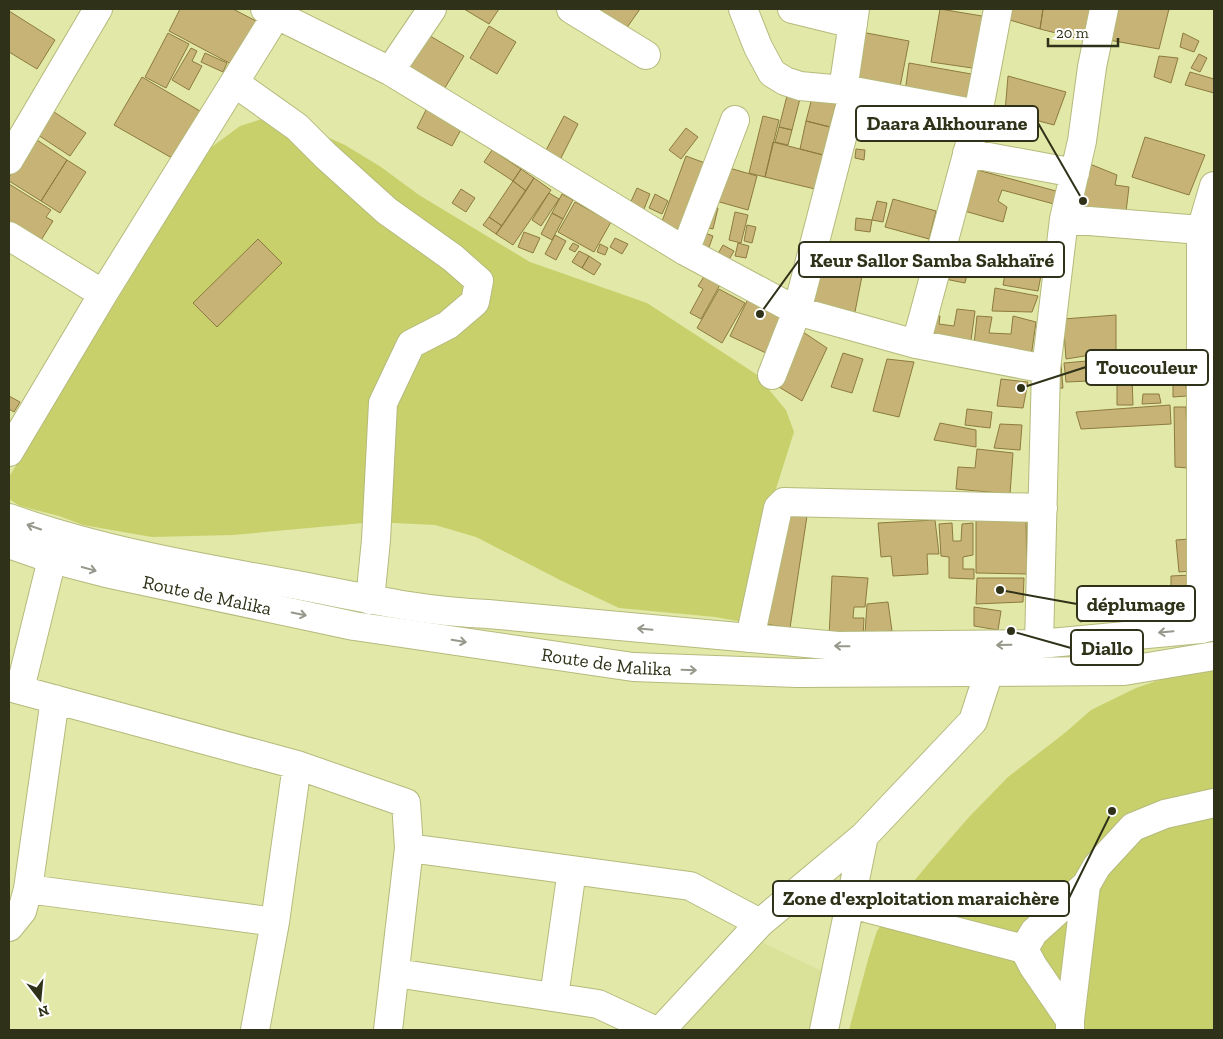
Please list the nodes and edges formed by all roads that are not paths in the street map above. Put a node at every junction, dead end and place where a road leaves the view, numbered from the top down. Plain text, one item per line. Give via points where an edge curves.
1 (98, 9) edge
2 (432, 9) edge
3 (571, 9) edge
4 (743, 9) edge
5 (792, 9) edge
6 (998, 9) edge
7 (1104, 9) edge
8 (274, 11) edge
9 (854, 17) edge
10 (646, 55) dead end
11 (390, 71) junction
12 (235, 83) junction
13 (848, 90) junction
14 (978, 114) junction
15 (735, 120) dead end
16 (967, 153) junction
17 (9, 160) edge
18 (1075, 173) junction
19 (1214, 186) edge
20 (1064, 219) junction
21 (1201, 230) junction
22 (9, 236) edge
23 (685, 251) junction
24 (103, 294) junction
25 (797, 311) junction
26 (916, 344) junction
27 (1046, 370) junction
28 (772, 375) dead end
29 (9, 452) edge
30 (1043, 508) junction
31 (9, 518) edge
32 (9, 544) edge
33 (52, 559) junction
34 (370, 600) junction
35 (1207, 628) edge
36 (750, 638) junction
37 (1039, 644) junction
38 (1214, 656) edge
39 (989, 672) junction
40 (14, 688) edge
41 (55, 699) junction
42 (297, 765) junction
43 (1214, 803) edge
44 (864, 836) junction
45 (409, 848) junction
46 (572, 870) junction
47 (1086, 885) junction
48 (28, 889) junction
49 (851, 904) junction
50 (275, 922) junction
51 (760, 923) junction
52 (9, 927) edge
53 (1024, 949) junction
54 (396, 973) junction
55 (554, 997) junction
56 (1070, 1025) edge
57 (255, 1030) edge
58 (388, 1030) edge
59 (654, 1030) edge
60 (661, 1030) edge
61 (824, 1030) edge

1 - 17 street
2 - 11 street
3 - 10 street
4 - 13 street via 772,73 800,86
5 - 9 street
6 - 14 street
7 - 18 street
8 - 11 street
8 - 12 street
9 - 13 street
11 - 23 street
12 - 24 street
12 - 34 street via 297,127 387,211 453,258 479,281 475,302 448,324 411,344 383,403
13 - 14 street
13 - 25 street
14 - 16 street
15 - 23 street
16 - 18 street
16 - 26 street
18 - 20 street
19 - 21 street
20 - 21 street
20 - 27 street
21 - 35 street
22 - 24 street
23 - 25 street
24 - 29 street
25 - 26 street
25 - 28 street
26 - 27 street
27 - 30 street
30 - 36 street via 784,502 778,508
30 - 37 street
34 -> 31 street, Route de Malika via 116,549 41,530
32 - 33 street, Route de Malika
33 -> 39 street, Route de Malika via 354,626 633,668 797,674
33 - 40 street
36 -> 34 street, Route de Malika via 440,611
35 -> 37 street, Route de Malika
37 -> 36 street, Route de Malika via 838,646
38 - 39 street, Route de Malika via 1124,670
39 - 44 street via 973,721
40 - 41 street
41 - 42 street
41 - 48 street
42 - 45 street via 406,803
42 - 50 street
43 - 47 street via 1165,814 1133,827 1098,866
44 - 49 street
44 - 51 street
45 - 46 street
45 - 54 street
46 - 51 street via 690,886
46 - 55 street
47 - 53 street via 1034,932
47 - 56 street
48 - 50 street
48 - 52 street via 22,911
49 - 53 street
49 - 61 street
50 - 57 street
51 - 60 street
53 - 56 street
54 - 55 street
54 - 58 street
55 - 59 street via 598,1004

